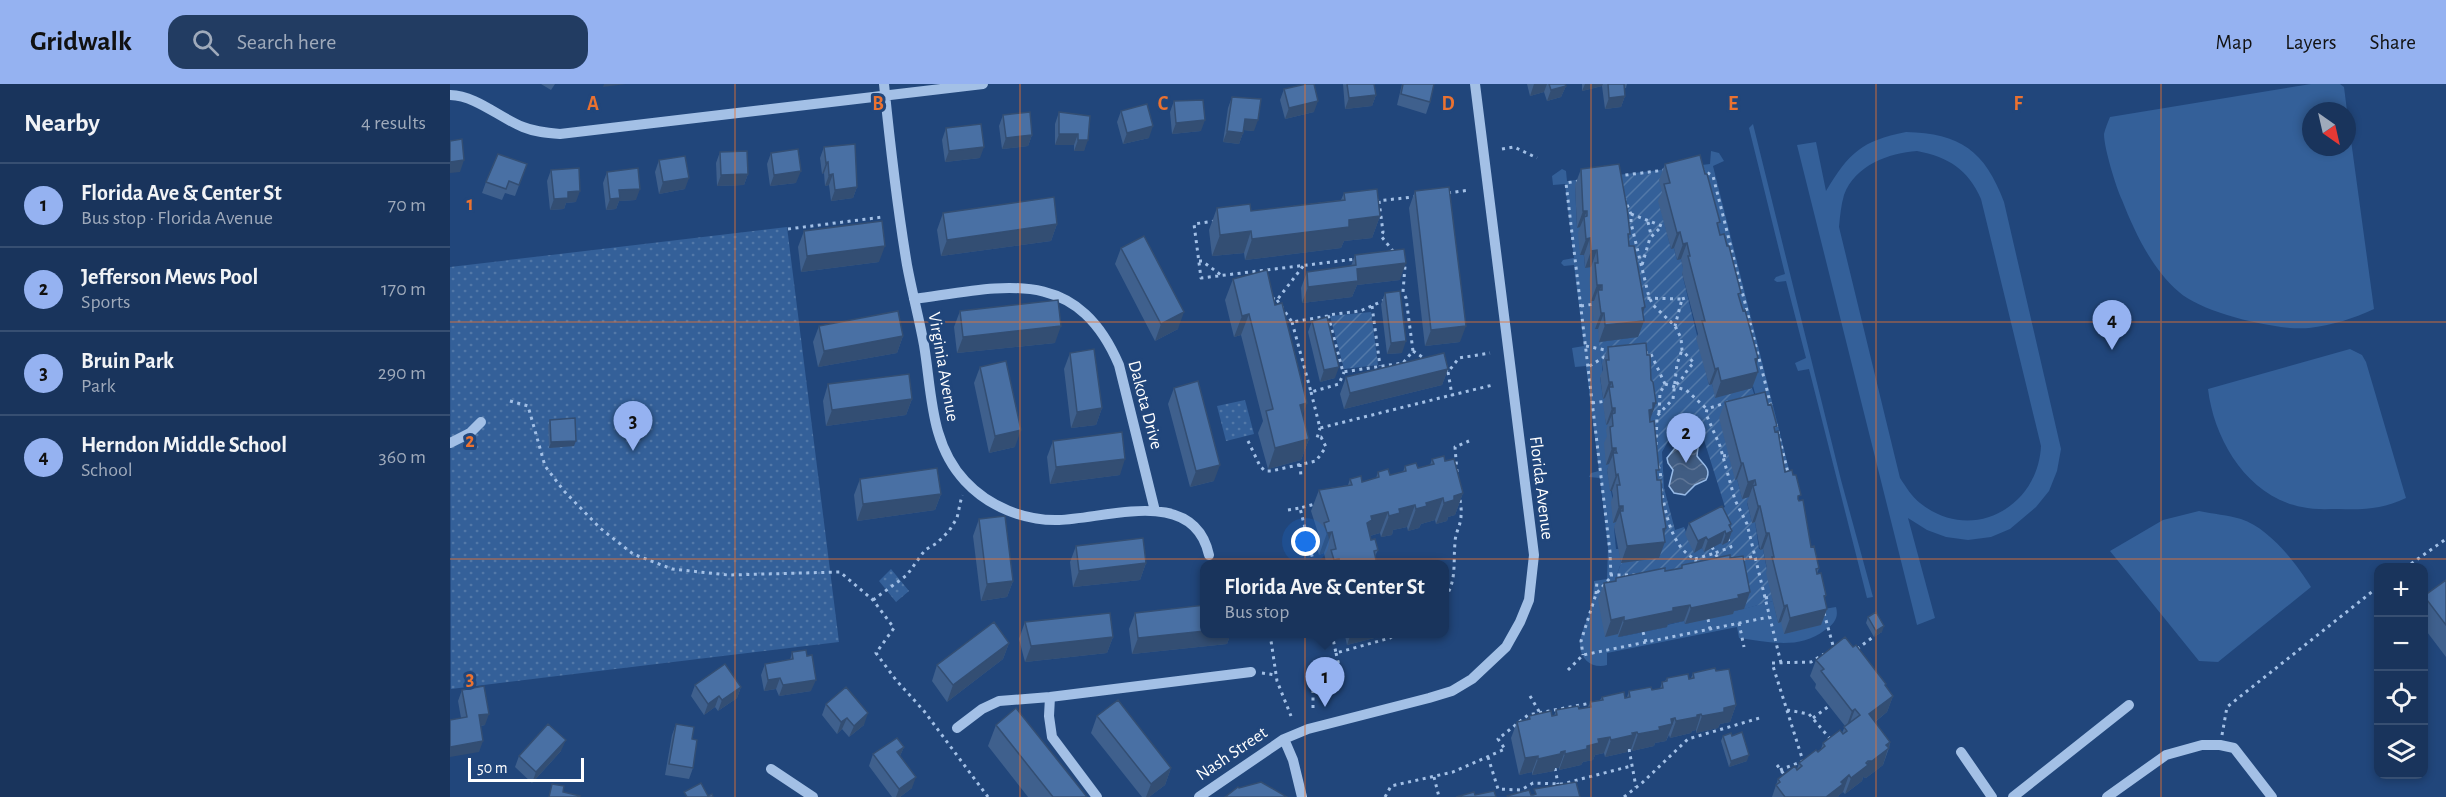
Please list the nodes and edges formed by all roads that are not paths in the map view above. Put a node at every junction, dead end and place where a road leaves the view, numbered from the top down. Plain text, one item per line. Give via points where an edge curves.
1 (884, 84) edge
2 (983, 84) edge
3 (1475, 84) edge
4 (469, 85) edge
5 (450, 95) edge
6 (885, 96) junction
7 (465, 97) junction
8 (914, 299) junction
9 (481, 422) dead end
10 (450, 443) edge
11 (1155, 511) junction
12 (1209, 555) dead end
13 (1251, 672) dead end
14 (1050, 697) junction
15 (2129, 705) dead end
16 (957, 728) dead end
17 (1284, 739) junction
18 (1961, 752) dead end
19 (771, 769) dead end
20 (813, 797) edge
21 (1097, 797) edge
22 (1199, 797) edge
23 (1302, 797) edge
24 (1992, 797) edge
25 (2013, 797) edge
26 (2108, 797) edge
27 (2272, 797) edge

1 - 6 street, Virginia Avenue
2 - 6 street
3 - 17 street, Florida Avenue via 1534,555 1528,600 1506,647 1472,679 1452,691 1308,729
4 - 7 street
5 - 7 street
6 - 7 street via 560,134 523,128
6 - 8 street, Virginia Avenue
8 - 11 street, Dakota Drive via 1006,286 1026,287 1066,300 1082,311 1111,345 1119,365
8 - 11 street, Virginia Avenue via 934,421 944,449 965,481 981,496 1038,519
9 - 10 street
11 - 12 street, Virginia Avenue via 1191,522 1206,542
13 - 14 street
14 - 16 street via 999,700
14 - 21 street via 1052,737
15 - 25 street
17 - 22 street, Nash Street
17 - 23 street
18 - 24 street
19 - 20 street
26 - 27 street via 2166,755 2202,745 2234,748

